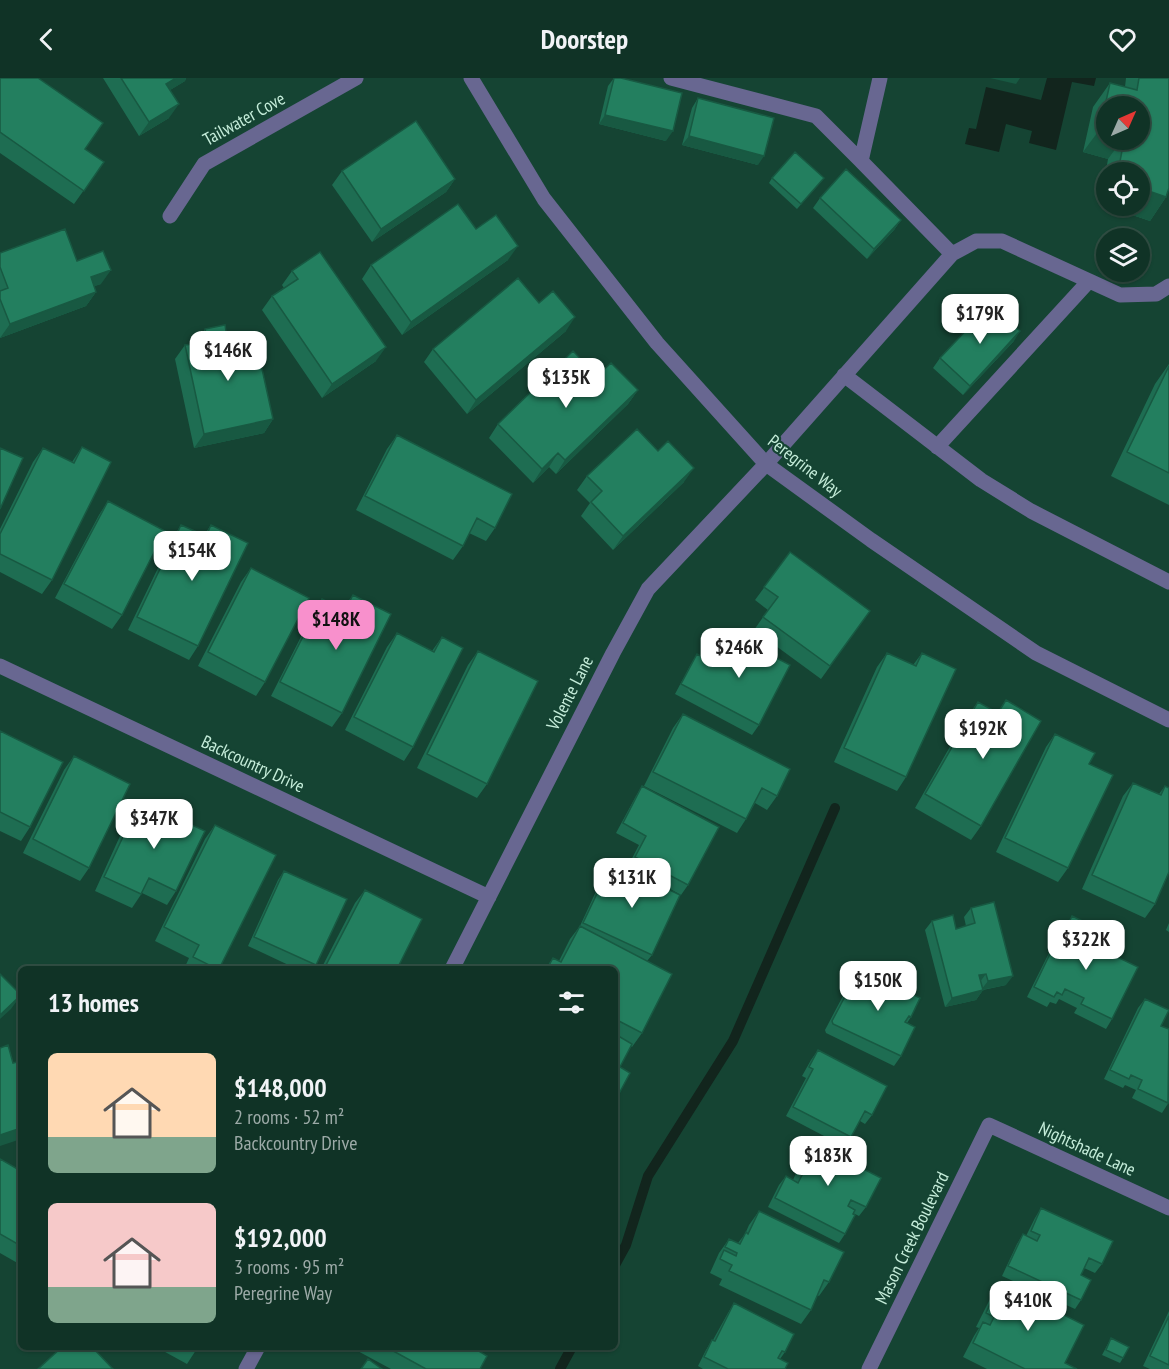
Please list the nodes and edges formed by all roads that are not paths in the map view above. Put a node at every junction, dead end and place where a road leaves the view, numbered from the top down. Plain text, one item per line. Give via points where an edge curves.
1 (357, 78) edge
2 (471, 78) edge
3 (671, 78) edge
4 (880, 78) edge
5 (861, 161) junction
6 (170, 216) dead end
7 (952, 254) junction
8 (1089, 281) junction
9 (1169, 286) edge
10 (844, 375) junction
11 (937, 447) junction
12 (766, 464) junction
13 (1169, 582) edge
14 (0, 666) edge
15 (1169, 720) edge
16 (489, 897) junction
17 (454, 966) edge
18 (989, 1125) joint
19 (1169, 1208) edge
20 (256, 1350) edge
21 (246, 1369) edge
22 (869, 1369) edge

1 - 6 street, Tailwater Cove via 204,164
2 - 12 street, Peregrine Way via 544,199 657,343
3 - 5 street via 816,116
4 - 5 street
5 - 7 street
7 - 8 street via 976,241 1002,241
7 - 10 street, Volente Lane
8 - 9 street via 1120,295 1156,294
8 - 11 street
10 - 11 street
10 - 12 street, Volente Lane
11 - 13 street via 1031,511
12 - 15 street, Peregrine Way via 1036,652
12 - 16 street, Volente Lane via 648,590
14 - 16 street, Backcountry Drive
16 - 17 street, Volente Lane
18 - 19 street, Nightshade Lane
18 - 22 street, Mason Creek Boulevard
20 - 21 street

